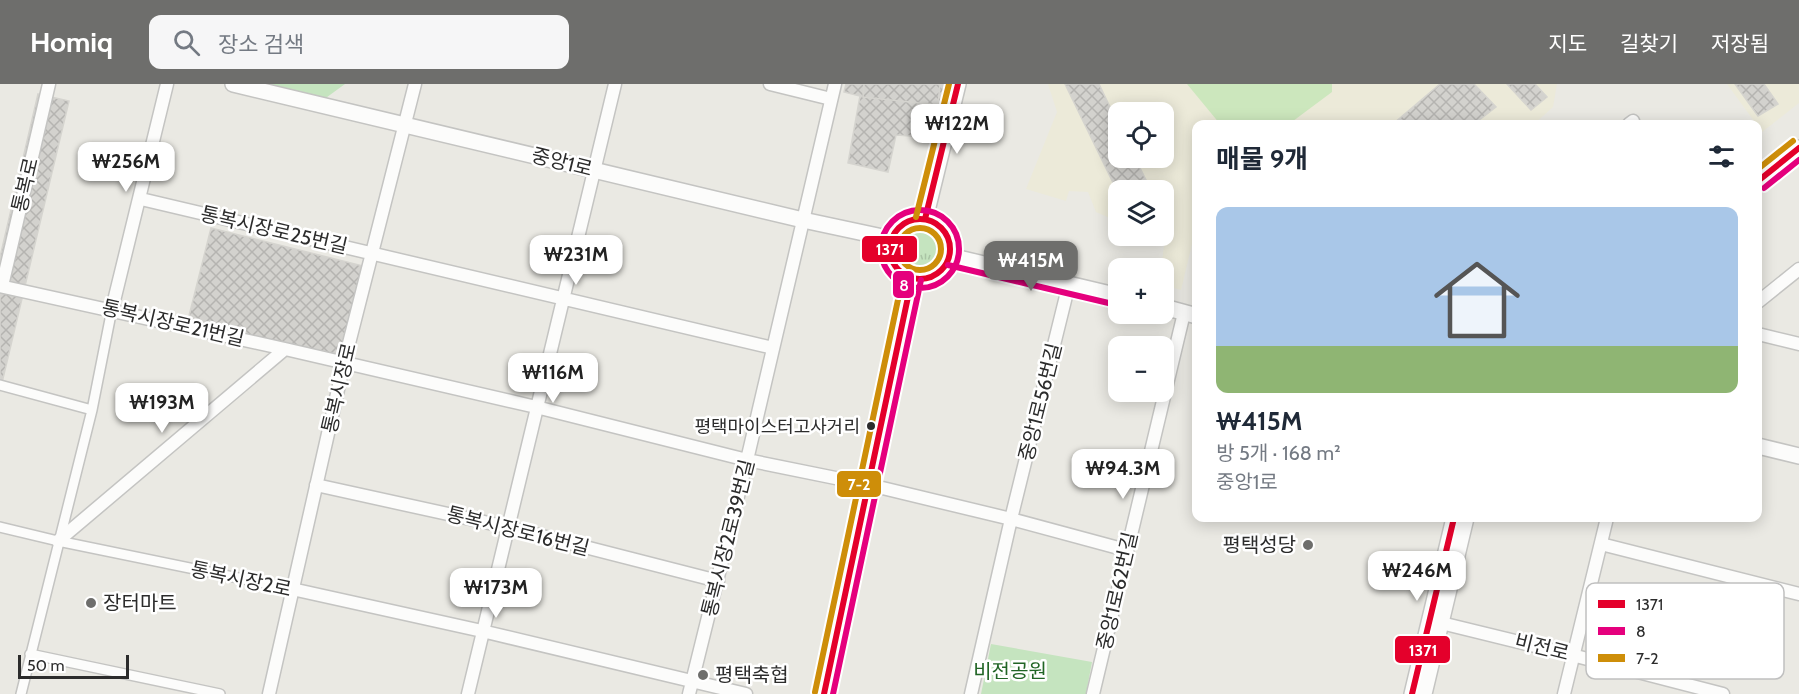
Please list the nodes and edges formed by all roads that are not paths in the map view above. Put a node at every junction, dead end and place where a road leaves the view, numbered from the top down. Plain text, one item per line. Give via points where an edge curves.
1 (49, 84) edge
2 (167, 84) edge
3 (233, 84) edge
4 (415, 84) edge
5 (615, 84) edge
6 (770, 84) edge
7 (835, 84) edge
8 (958, 84) edge
9 (831, 99) junction
10 (405, 124) junction
11 (1799, 148) edge
12 (595, 170) junction
13 (1762, 179) edge
14 (141, 199) junction
15 (925, 219) junction
16 (803, 220) junction
17 (892, 239) junction
18 (372, 253) junction
19 (950, 256) junction
20 (1799, 269) edge
21 (912, 278) junction
22 (1069, 284) junction
23 (0, 288) edge
24 (1108, 293) edge
25 (564, 298) junction
26 (1762, 299) edge
27 (112, 309) junction
28 (1174, 310) edge
29 (1191, 314) edge
30 (1762, 335) edge
31 (1799, 344) edge
32 (773, 348) junction
33 (285, 349) junction
34 (344, 363) junction
35 (0, 385) edge
36 (536, 407) junction
37 (92, 410) junction
38 (1762, 447) edge
39 (1799, 456) edge
40 (747, 460) junction
41 (316, 485) junction
42 (870, 485) junction
43 (1011, 519) junction
44 (1453, 522) edge
45 (1465, 522) edge
46 (1606, 522) edge
47 (0, 527) edge
48 (507, 527) junction
49 (58, 541) junction
50 (1601, 544) junction
51 (1126, 550) junction
52 (718, 581) junction
53 (1591, 583) edge
54 (1755, 583) edge
55 (292, 589) junction
56 (1784, 590) edge
57 (1799, 594) edge
58 (1586, 601) edge
59 (1435, 622) junction
60 (482, 631) junction
61 (30, 654) junction
62 (1572, 655) junction
63 (1586, 659) edge
64 (1665, 679) edge
65 (693, 681) junction
66 (21, 694) edge
67 (220, 694) edge
68 (269, 694) edge
69 (468, 694) edge
70 (689, 694) edge
71 (746, 694) edge
72 (824, 694) edge
73 (971, 694) edge
74 (1093, 694) edge
75 (1412, 694) edge
76 (1424, 694) edge
77 (1564, 694) edge
78 (1723, 694) edge

1 - 23 street, 통복로
2 - 14 street
3 - 10 street, 중앙1로
4 - 10 street, 통복시장로
5 - 12 street
6 - 9 street
7 - 9 street, 통복시장2로39번길
8 - 15 street
9 - 16 street, 통복시장2로39번길
10 - 12 street, 중앙1로
10 - 18 street, 통복시장로
11 - 13 street
12 - 16 street, 중앙1로
12 - 25 street
14 - 18 street, 통복시장로25번길
14 - 27 street
15 - 17 street via 908,221
15 - 19 street via 946,232
16 - 17 street, 중앙1로
16 - 32 street, 통복시장2로39번길
17 - 21 street via 893,263
18 - 25 street, 통복시장로25번길
18 - 34 street, 통복시장로
19 - 21 street via 936,275
19 - 22 street
20 - 26 street
21 - 42 street
22 - 24 street
22 - 43 street, 중앙1로56번길
23 - 27 street, 통복시장로21번길
25 - 32 street, 통복시장로25번길
25 - 36 street
27 - 33 street, 통복시장로21번길
27 - 37 street
28 - 29 street
29 - 51 street, 중앙1로62번길
30 - 31 street
32 - 40 street, 통복시장2로39번길
33 - 34 street, 통복시장로21번길
33 - 49 street
34 - 36 street, 통복시장로21번길
34 - 41 street, 통복시장로
35 - 37 street
36 - 40 street, 통복시장로21번길
36 - 48 street
37 - 49 street
38 - 39 street
40 - 42 street, 통복시장로21번길
40 - 52 street, 통복시장2로39번길
41 - 48 street, 통복시장로16번길
41 - 55 street, 통복시장로
42 - 43 street
42 - 72 street
43 - 51 street
43 - 73 street, 중앙1로56번길
44 - 59 street
45 - 59 street
46 - 50 street
47 - 49 street, 통복시장2로
48 - 52 street, 통복시장로16번길
48 - 60 street
49 - 55 street, 통복시장2로
49 - 61 street
50 - 53 street
50 - 54 street
51 - 74 street, 중앙1로62번길
52 - 65 street, 통복시장2로39번길
55 - 60 street, 통복시장2로
55 - 68 street, 통복시장로
56 - 57 street
58 - 62 street
59 - 62 street, 비전로
59 - 75 street
59 - 76 street
60 - 65 street, 통복시장2로
60 - 69 street
61 - 66 street
61 - 67 street
62 - 63 street, 비전로
62 - 77 street
64 - 78 street, 비전로
65 - 70 street, 통복시장2로39번길
65 - 71 street, 통복시장2로

